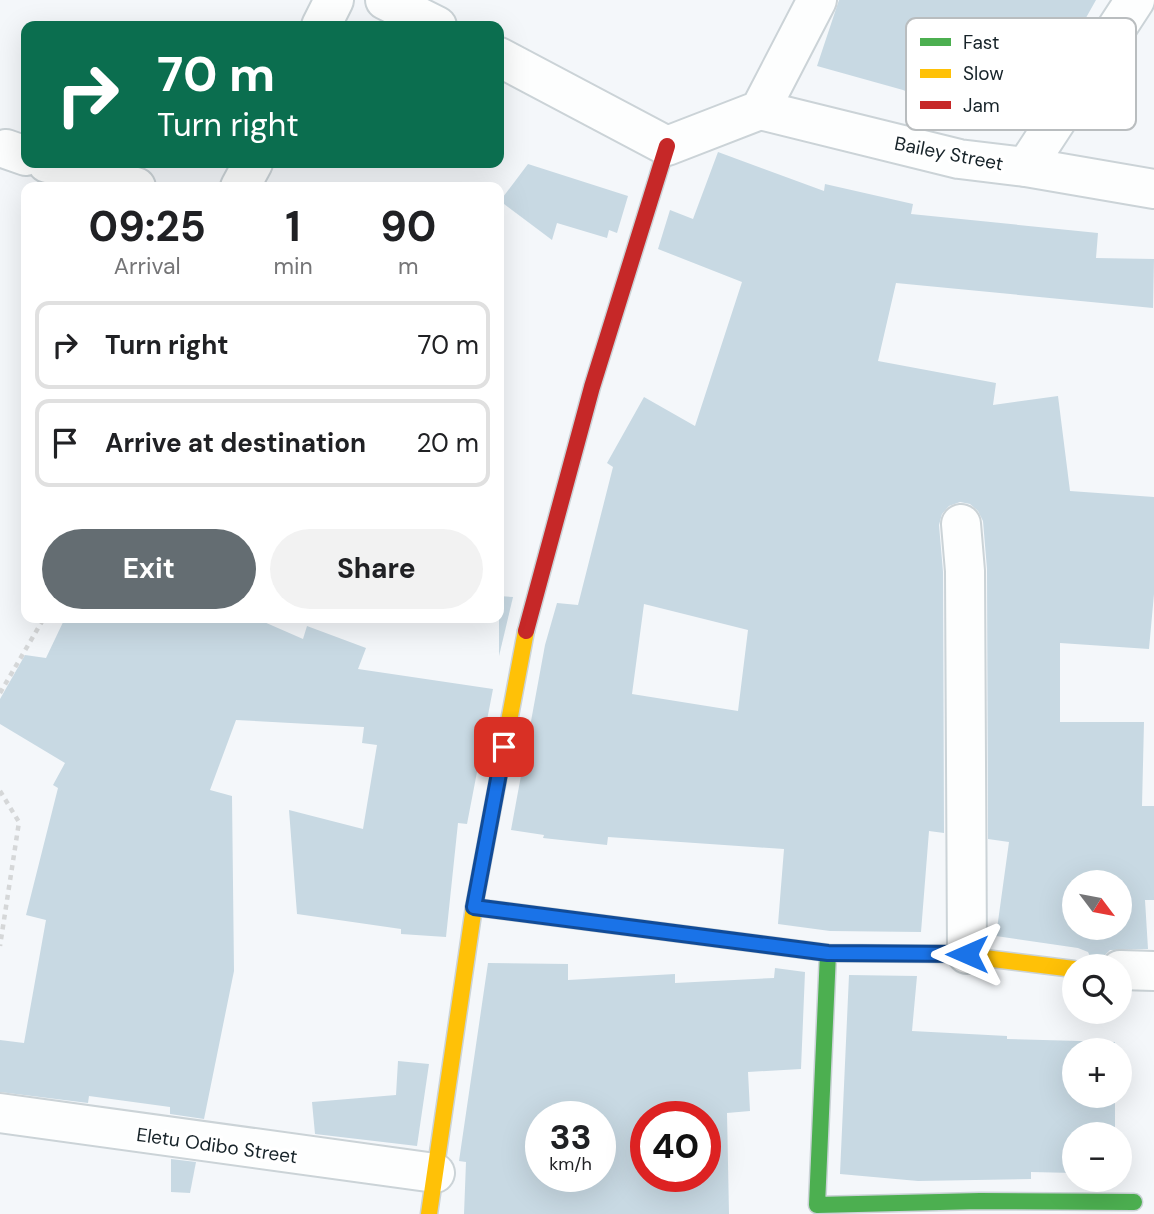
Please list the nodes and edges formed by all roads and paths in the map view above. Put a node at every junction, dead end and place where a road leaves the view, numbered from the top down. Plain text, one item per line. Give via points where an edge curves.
1 (334, 0) edge
2 (385, 0) edge
3 (817, 0) edge
4 (1135, 0) edge
5 (1123, 18) edge
6 (324, 21) edge
7 (427, 21) edge
8 (504, 60) edge
9 (760, 110) junction
10 (1050, 130) edge
11 (667, 146) junction
12 (1026, 167) junction
13 (66, 168) edge
14 (117, 182) edge
15 (1154, 189) edge
16 (961, 524) dead end
17 (41, 623) edge
18 (0, 693) edge
19 (0, 791) edge
20 (474, 907) junction
21 (0, 946) edge
22 (828, 953) junction
23 (967, 954) junction
24 (1062, 967) edge
25 (1132, 970) edge
26 (1154, 971) edge
27 (0, 1113) edge
28 (435, 1173) junction
29 (1134, 1202) dead end
30 (817, 1209) edge
31 (429, 1214) edge

1 - 6 street
2 - 7 street
3 - 9 street
4 - 5 street, Bailey Street
8 - 11 street
9 - 11 street
9 - 12 street, Bailey Street via 959,159
10 - 12 street, Bailey Street
11 - 20 street via 592,387 524,640
12 - 15 street
13 - 14 street
16 - 23 street
17 - 18 path
19 - 21 path via 19,822
20 - 22 street
20 - 28 street
22 - 23 street
22 - 30 street
23 - 24 street
25 - 26 street
27 - 28 street, Eletu Odibo Street
28 - 31 street
29 - 30 street via 981,1201

